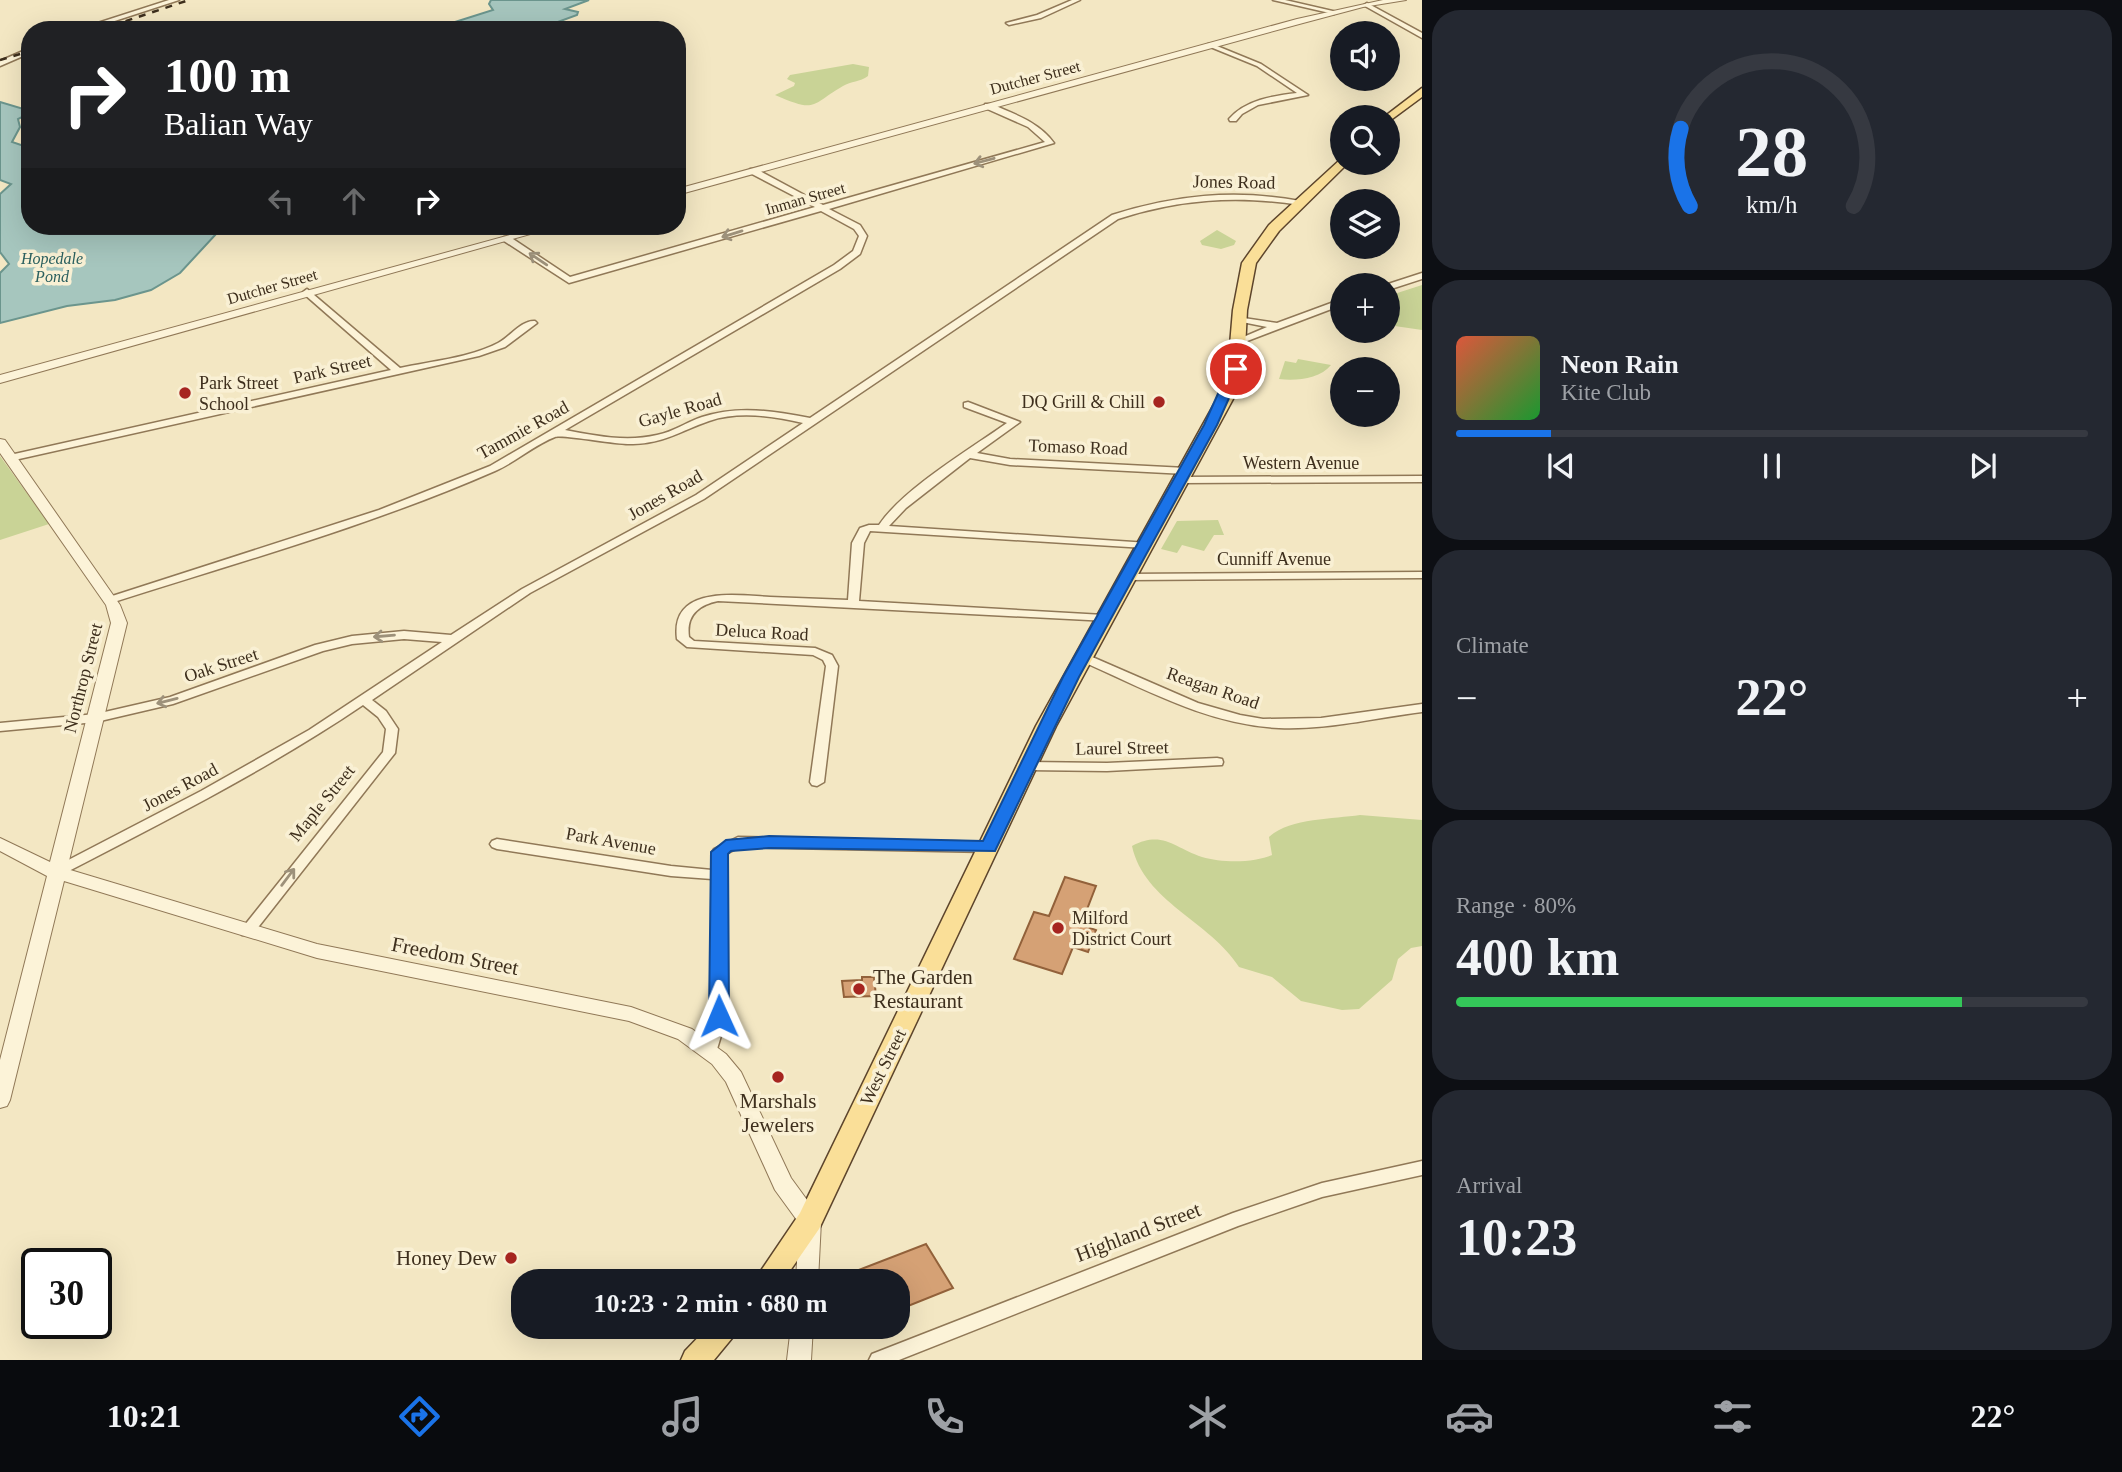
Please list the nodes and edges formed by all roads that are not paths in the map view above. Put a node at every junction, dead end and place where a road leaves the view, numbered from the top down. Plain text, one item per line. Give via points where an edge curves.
1 (176, 0) edge
2 (1077, 0) edge
3 (1276, 0) edge
4 (1402, 0) edge
5 (1367, 5) junction
6 (1334, 12) junction
7 (108, 21) edge
8 (1009, 23) dead end
9 (1422, 36) edge
10 (1210, 45) junction
11 (21, 51) edge
12 (0, 53) edge
13 (21, 54) edge
14 (0, 64) edge
15 (1422, 91) edge
16 (988, 106) junction
17 (1400, 109) edge
18 (1233, 119) dead end
19 (753, 171) junction
20 (1330, 174) edge
21 (686, 190) edge
22 (1300, 203) junction
23 (821, 208) junction
24 (521, 235) edge
25 (507, 239) junction
26 (1422, 276) edge
27 (1400, 283) edge
28 (307, 292) junction
29 (1330, 307) edge
30 (1240, 319) junction
31 (532, 323) dead end
32 (1279, 326) junction
33 (1239, 341) junction
34 (398, 371) junction
35 (0, 379) edge
36 (968, 405) dead end
37 (811, 422) junction
38 (558, 432) junction
39 (0, 443) edge
40 (969, 455) junction
41 (10, 458) junction
42 (1184, 475) junction
43 (1422, 479) edge
44 (882, 529) junction
45 (1145, 545) junction
46 (1422, 575) edge
47 (1127, 577) junction
48 (110, 600) junction
49 (853, 604) junction
50 (1104, 619) junction
51 (452, 639) junction
52 (1083, 657) junction
53 (363, 700) junction
54 (1422, 708) edge
55 (96, 718) junction
56 (0, 727) edge
57 (1217, 762) dead end
58 (1028, 766) junction
59 (817, 782) dead end
60 (0, 844) edge
61 (497, 844) dead end
62 (989, 847) junction
63 (55, 872) junction
64 (719, 875) junction
65 (247, 931) junction
66 (709, 1049) junction
67 (0, 1100) edge
68 (1422, 1168) edge
69 (810, 1222) junction
70 (777, 1269) edge
71 (808, 1269) edge
72 (715, 1339) edge
73 (801, 1339) edge
74 (695, 1360) edge
75 (799, 1360) edge
76 (878, 1360) edge

1 - 7 street
2 - 8 street via 1039,17
3 - 6 street
4 - 5 street, Dutcher Street
5 - 6 street, Dutcher Street
5 - 9 street
6 - 10 street, Dutcher Street
10 - 16 street, Dutcher Street
10 - 18 street via 1258,65 1304,95 1263,103
11 - 12 street
13 - 14 street
15 - 17 main road
16 - 19 street, Dutcher Street
16 -> 23 street, Inman Street via 1050,143
19 - 21 street, Dutcher Street
19 - 23 street
20 - 22 main road, West Street
22 - 30 main road, West Street via 1274,228 1249,263
22 - 37 street, Jones Road via 1200,197 1148,206 1115,218
23 -> 25 street, Inman Street via 569,280
23 - 38 street, Tammie Road via 861,230 863,242 856,254
24 - 25 street, Dutcher Street
25 - 28 street, Dutcher Street
26 - 27 street
28 - 34 street
28 - 35 street, Dutcher Street
29 - 32 street
30 - 32 street
30 - 33 main road, West Street
31 - 34 street, Park Street via 490,350
32 - 33 street
33 - 42 main road, West Street via 1236,369 1224,399
34 - 41 street, Park Street
36 - 40 street, Tomaso Road via 1014,422
37 - 38 street, Gayle Road via 744,412 706,419 670,435 644,440 615,441
37 - 51 street, Jones Road via 699,497 568,566
38 - 48 street, Tammie Road via 508,462 406,505
39 - 41 street, Northrop Street
40 - 42 street, Tomaso Road
40 - 44 street, Tomaso Road via 884,522
41 - 48 street, Northrop Street
42 - 43 street, Western Avenue
42 - 45 main road, West Street
44 - 45 street
44 - 49 street via 864,530 858,543
45 - 47 main road, West Street
46 - 47 street, Cunniff Avenue
47 - 50 main road, West Street
48 - 55 street, Northrop Street via 119,628
49 - 50 street, Deluca Road
49 - 59 street, Deluca Road via 718,598 699,603 682,622 683,639 691,644 815,652 828,658 831,678
50 - 52 main road, West Street
51 - 53 street, Jones Road
51 -> 55 street, Oak Street via 404,635 352,640 173,700
52 - 54 street, Reagan Road via 1197,705 1264,723
52 - 58 main road, West Street
53 - 63 street, Jones Road via 206,794
65 -> 53 street, Maple Street via 389,752 392,729 382,714
55 - 56 street, Oak Street
55 - 63 street, Northrop Street
57 - 58 street, Laurel Street
58 - 62 main road, West Street
60 - 63 street, Freedom Street
61 - 64 street, Park Avenue
62 - 64 street via 738,842 719,852
62 - 69 main road, West Street
63 - 65 street, Freedom Street
63 - 67 street, Northrop Street
64 - 66 street via 719,1016
65 - 66 street, Freedom Street via 350,958 631,1014 685,1034
66 - 69 street, Freedom Street via 734,1078 783,1184
68 - 76 street, Highland Street via 1322,1191 1233,1220
69 - 70 main road
69 - 71 street, West Street
72 - 74 main road
73 - 75 street

